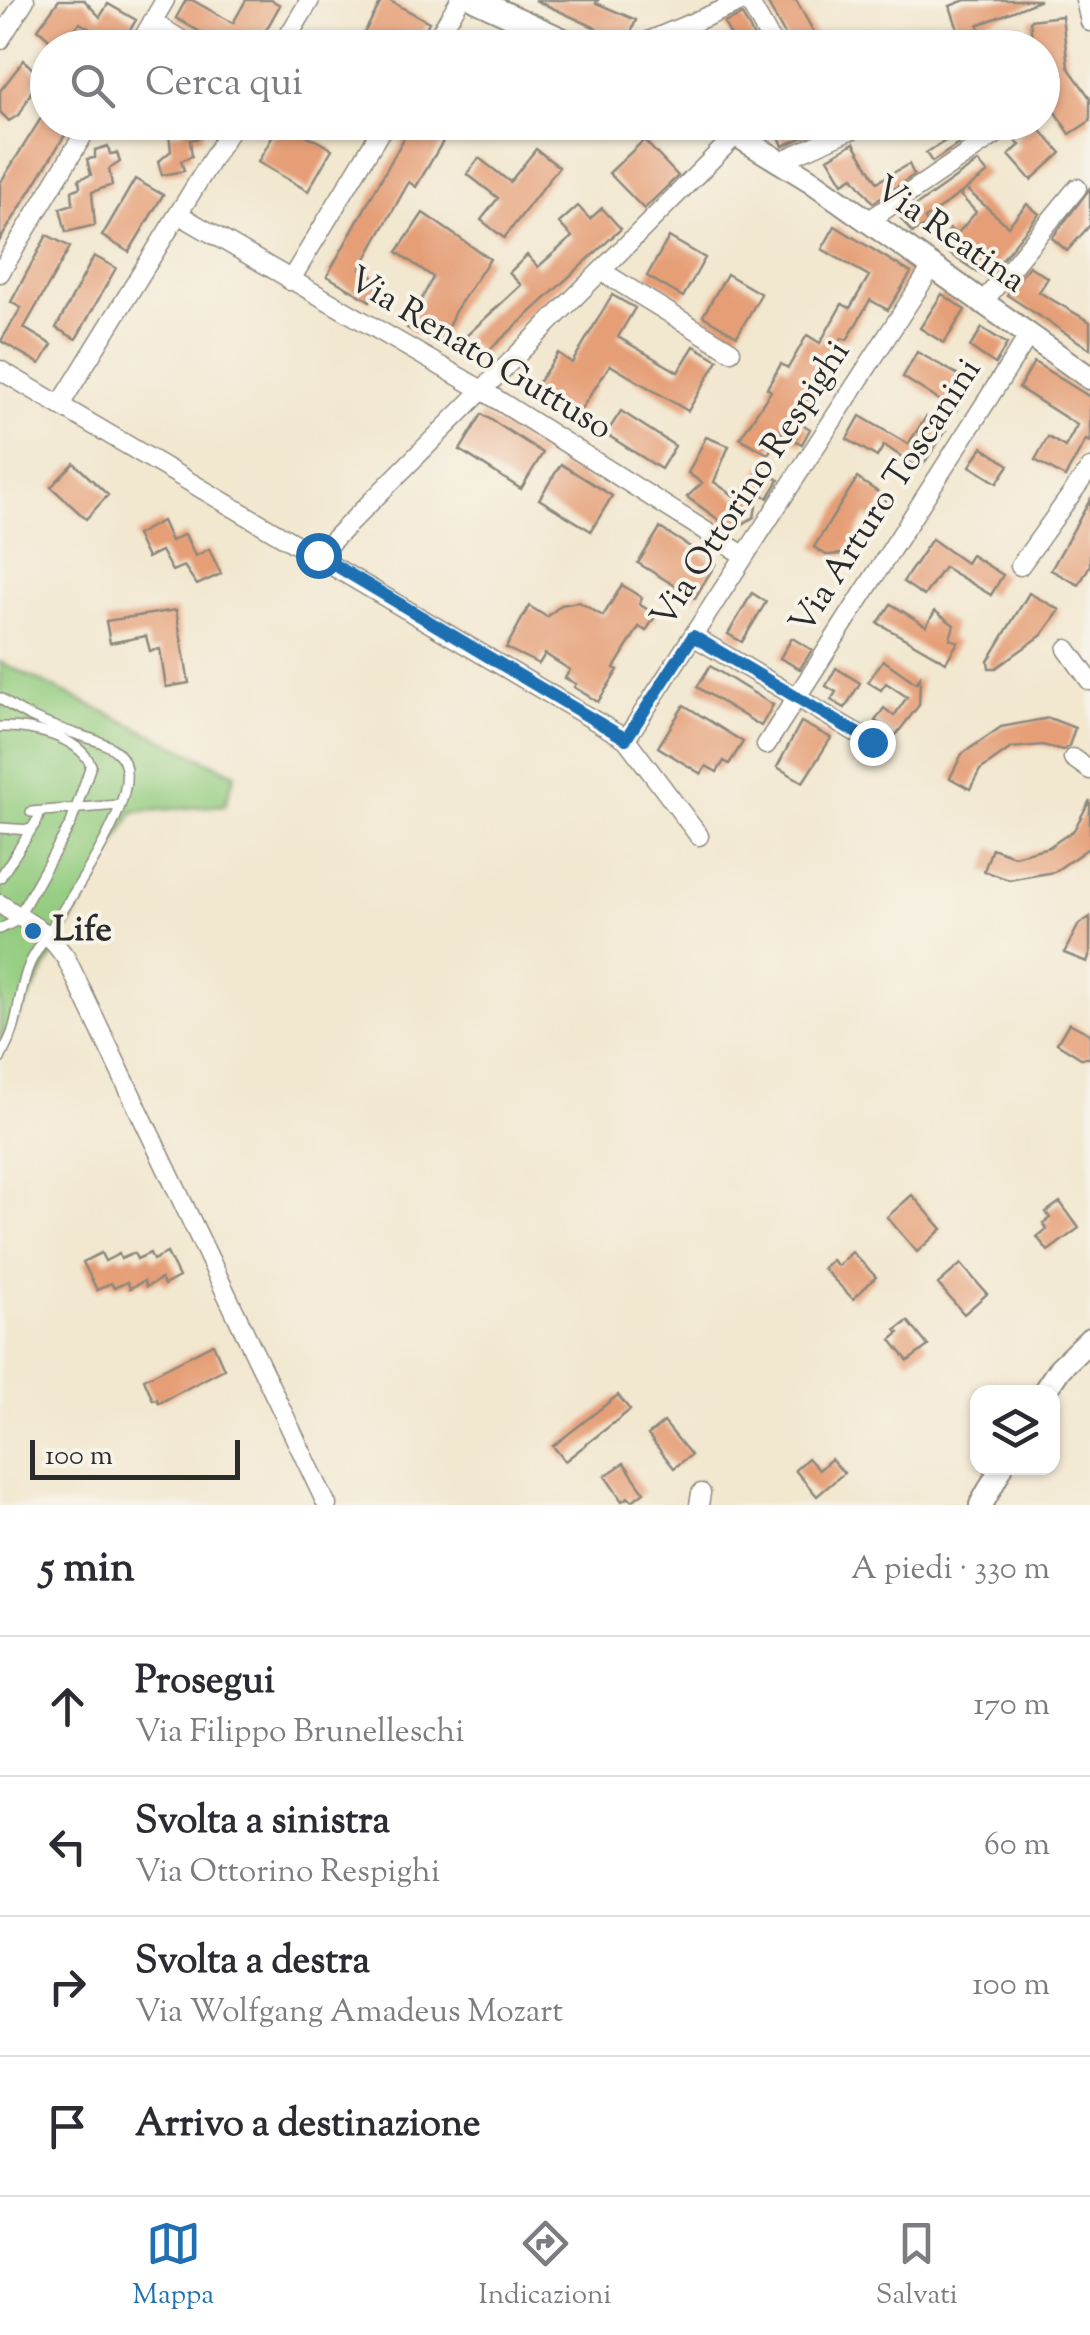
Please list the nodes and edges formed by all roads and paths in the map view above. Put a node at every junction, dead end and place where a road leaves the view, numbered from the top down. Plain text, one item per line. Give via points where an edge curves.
1 (25, 0) edge
2 (166, 0) edge
3 (310, 0) edge
4 (460, 0) edge
5 (476, 0) edge
6 (747, 0) edge
7 (1085, 0) edge
8 (152, 22) junction
9 (1090, 22) edge
10 (147, 30) edge
11 (165, 30) edge
12 (292, 30) edge
13 (442, 30) edge
14 (542, 30) edge
15 (675, 30) edge
16 (765, 30) edge
17 (0, 40) edge
18 (80, 140) edge
19 (224, 140) edge
20 (375, 140) edge
21 (731, 140) edge
22 (744, 140) edge
23 (828, 140) edge
24 (987, 140) edge
25 (778, 162) junction
26 (1078, 188) dead end
27 (178, 214) junction
28 (868, 221) junction
29 (932, 266) junction
30 (601, 271) junction
31 (0, 273) edge
32 (290, 282) junction
33 (983, 302) junction
34 (1029, 335) junction
35 (731, 351) dead end
36 (0, 370) edge
37 (1090, 378) edge
38 (482, 390) junction
39 (60, 405) junction
40 (1090, 468) edge
41 (318, 555) junction
42 (745, 556) junction
43 (1020, 566) dead end
44 (693, 636) junction
45 (1067, 649) dead end
46 (1090, 681) edge
47 (0, 698) edge
48 (797, 698) junction
49 (0, 727) edge
50 (626, 739) junction
51 (872, 742) dead end
52 (766, 745) dead end
53 (1073, 758) dead end
54 (1090, 770) edge
55 (119, 805) junction
56 (77, 808) junction
57 (0, 828) edge
58 (31, 830) junction
59 (699, 836) dead end
60 (0, 878) edge
61 (0, 904) edge
62 (21, 916) junction
63 (0, 930) edge
64 (48, 935) junction
65 (0, 1058) edge
66 (1090, 1339) edge
67 (1049, 1385) edge
68 (997, 1475) edge
69 (328, 1505) edge
70 (980, 1505) edge

1 - 17 street
2 - 8 street
3 - 12 street
4 - 13 street
5 - 14 street
6 - 15 street
6 - 16 street
7 - 9 street
8 - 10 street
8 - 11 street
18 - 31 street
19 - 27 street
20 - 32 street
21 - 30 street
22 - 25 street, Via Reatina
23 - 25 street
24 - 28 street
25 - 28 street, Via Reatina
26 - 33 street
27 - 32 street, Via Renato Guttuso
27 - 39 street
28 - 29 street, Via Reatina
29 - 33 street, Via Reatina
29 - 42 street, Via Ottorino Respighi
30 - 35 street
30 - 38 street
32 - 38 street, Via Renato Guttuso
33 - 34 street, Via Reatina
34 - 37 street, Via Reatina
34 - 48 street, Via Arturo Toscanini
36 - 39 street
38 - 41 street
38 - 42 street, Via Renato Guttuso
39 - 41 street
40 - 43 street
41 - 50 street
42 - 44 street, Via Ottorino Respighi
44 - 48 street
44 - 50 street, Via Ottorino Respighi
45 - 46 street
47 - 55 lane via 120,754 127,767
48 - 51 street
48 - 52 street, Via Arturo Toscanini
49 - 56 lane via 80,748 91,765
50 - 59 street
53 - 54 street
55 - 56 lane
55 - 64 lane
56 - 58 lane via 35,812
56 - 62 lane
57 - 58 lane
58 - 60 lane
61 - 62 street
62 - 63 lane
62 - 64 street
64 - 65 lane via 30,964
64 - 69 street via 66,958
66 - 67 street
68 - 70 street

